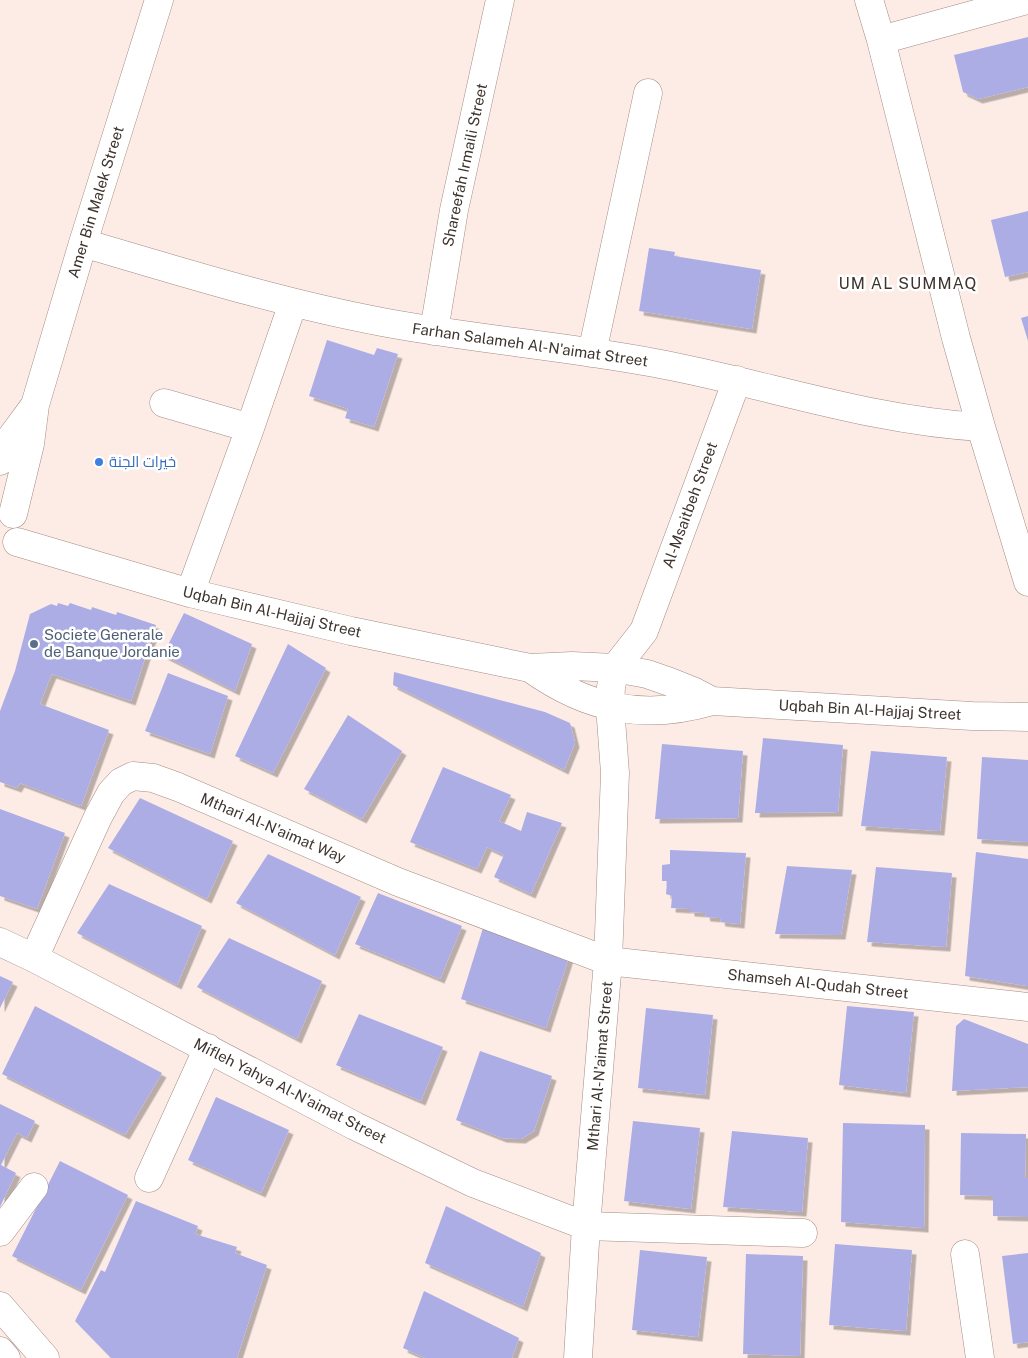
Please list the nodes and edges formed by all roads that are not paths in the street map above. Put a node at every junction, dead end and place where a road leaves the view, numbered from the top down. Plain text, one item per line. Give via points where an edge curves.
1 (159, 0) edge
2 (500, 0) edge
3 (869, 0) edge
4 (1027, 0) edge
5 (881, 40) junction
6 (648, 93) dead end
7 (83, 243) junction
8 (293, 303) junction
9 (434, 331) junction
10 (592, 353) junction
11 (737, 380) junction
12 (164, 403) dead end
13 (35, 405) junction
14 (981, 427) junction
15 (250, 428) junction
16 (0, 461) edge
17 (6, 509) edge
18 (8, 550) edge
19 (1028, 582) edge
20 (190, 593) junction
21 (644, 631) junction
22 (530, 668) junction
23 (615, 668) junction
24 (647, 674) junction
25 (712, 701) junction
26 (610, 706) junction
27 (639, 711) junction
28 (1028, 717) edge
29 (615, 773) junction
30 (0, 942) edge
31 (34, 958) junction
32 (608, 960) junction
33 (1028, 1007) edge
34 (208, 1048) junction
35 (149, 1178) dead end
36 (34, 1187) dead end
37 (586, 1226) junction
38 (0, 1232) edge
39 (803, 1233) dead end
40 (965, 1254) dead end
41 (0, 1306) edge
42 (0, 1351) edge
43 (6, 1358) edge
44 (45, 1358) edge
45 (578, 1358) edge
46 (980, 1358) edge

1 - 7 street, Amer Bin Malek Street
2 - 9 street, Shareefah Irmaili Street via 454,210
3 - 5 street
4 - 5 street
5 - 14 street
6 - 10 street
7 - 8 street, Farhan Salameh Al-N'aimat Street
7 - 13 street, Amer Bin Malek Street
8 - 9 street, Farhan Salameh Al-N'aimat Street
8 - 15 street
9 - 10 street, Farhan Salameh Al-N'aimat Street
10 - 11 street, Farhan Salameh Al-N'aimat Street
11 - 14 street, Farhan Salameh Al-N'aimat Street via 900,418
11 - 21 street, Al-Msaitbeh Street
12 - 15 street
13 - 16 street, Amer Bin Malek Street via 10,439
13 - 17 street, Amer Bin Malek Street via 30,444
14 - 19 street
15 - 20 street
17 - 18 street via 19,527
18 - 20 street, Uqbah Bin Al-Hajjaj Street
20 - 22 street, Uqbah Bin Al-Hajjaj Street
21 - 23 street, Al-Msaitbeh Street
21 - 24 street, Al-Msaitbeh Street
22 - 23 street, Uqbah Bin Al-Hajjaj Street
22 - 26 street, Uqbah Bin Al-Hajjaj Street via 563,690
23 - 24 street, Uqbah Bin Al-Hajjaj Street
23 - 26 street, Mthari Al-N'aimat Street
24 - 25 street, Uqbah Bin Al-Hajjaj Street
24 - 27 street, Mthari Al-N'aimat Street
25 - 27 street, Uqbah Bin Al-Hajjaj Street via 691,707
25 - 28 street, Uqbah Bin Al-Hajjaj Street
26 - 27 street, Uqbah Bin Al-Hajjaj Street
26 - 29 street, Mthari Al-N'aimat Street
27 - 29 street, Mthari Al-N'aimat Street
29 - 32 street, Mthari Al-N'aimat Street
30 - 31 street, Mifleh Yahya Al-N'aimat Street
31 - 32 street, Mthari Al-N'aimat Way via 111,793 121,782 133,776 153,778 178,787 398,882
31 - 34 street, Mifleh Yahya Al-N'aimat Street
32 - 33 street, Shamseh Al-Qudah Street
32 - 37 street, Mthari Al-N'aimat Street
34 - 35 street
34 - 37 street, Mifleh Yahya Al-N'aimat Street via 355,1126 473,1183
36 - 38 street
37 - 39 street, Mifleh Yahya Al-N'aimat Street
37 - 45 street, Mthari Al-N'aimat Street
40 - 46 street
41 - 44 street
42 - 43 street

